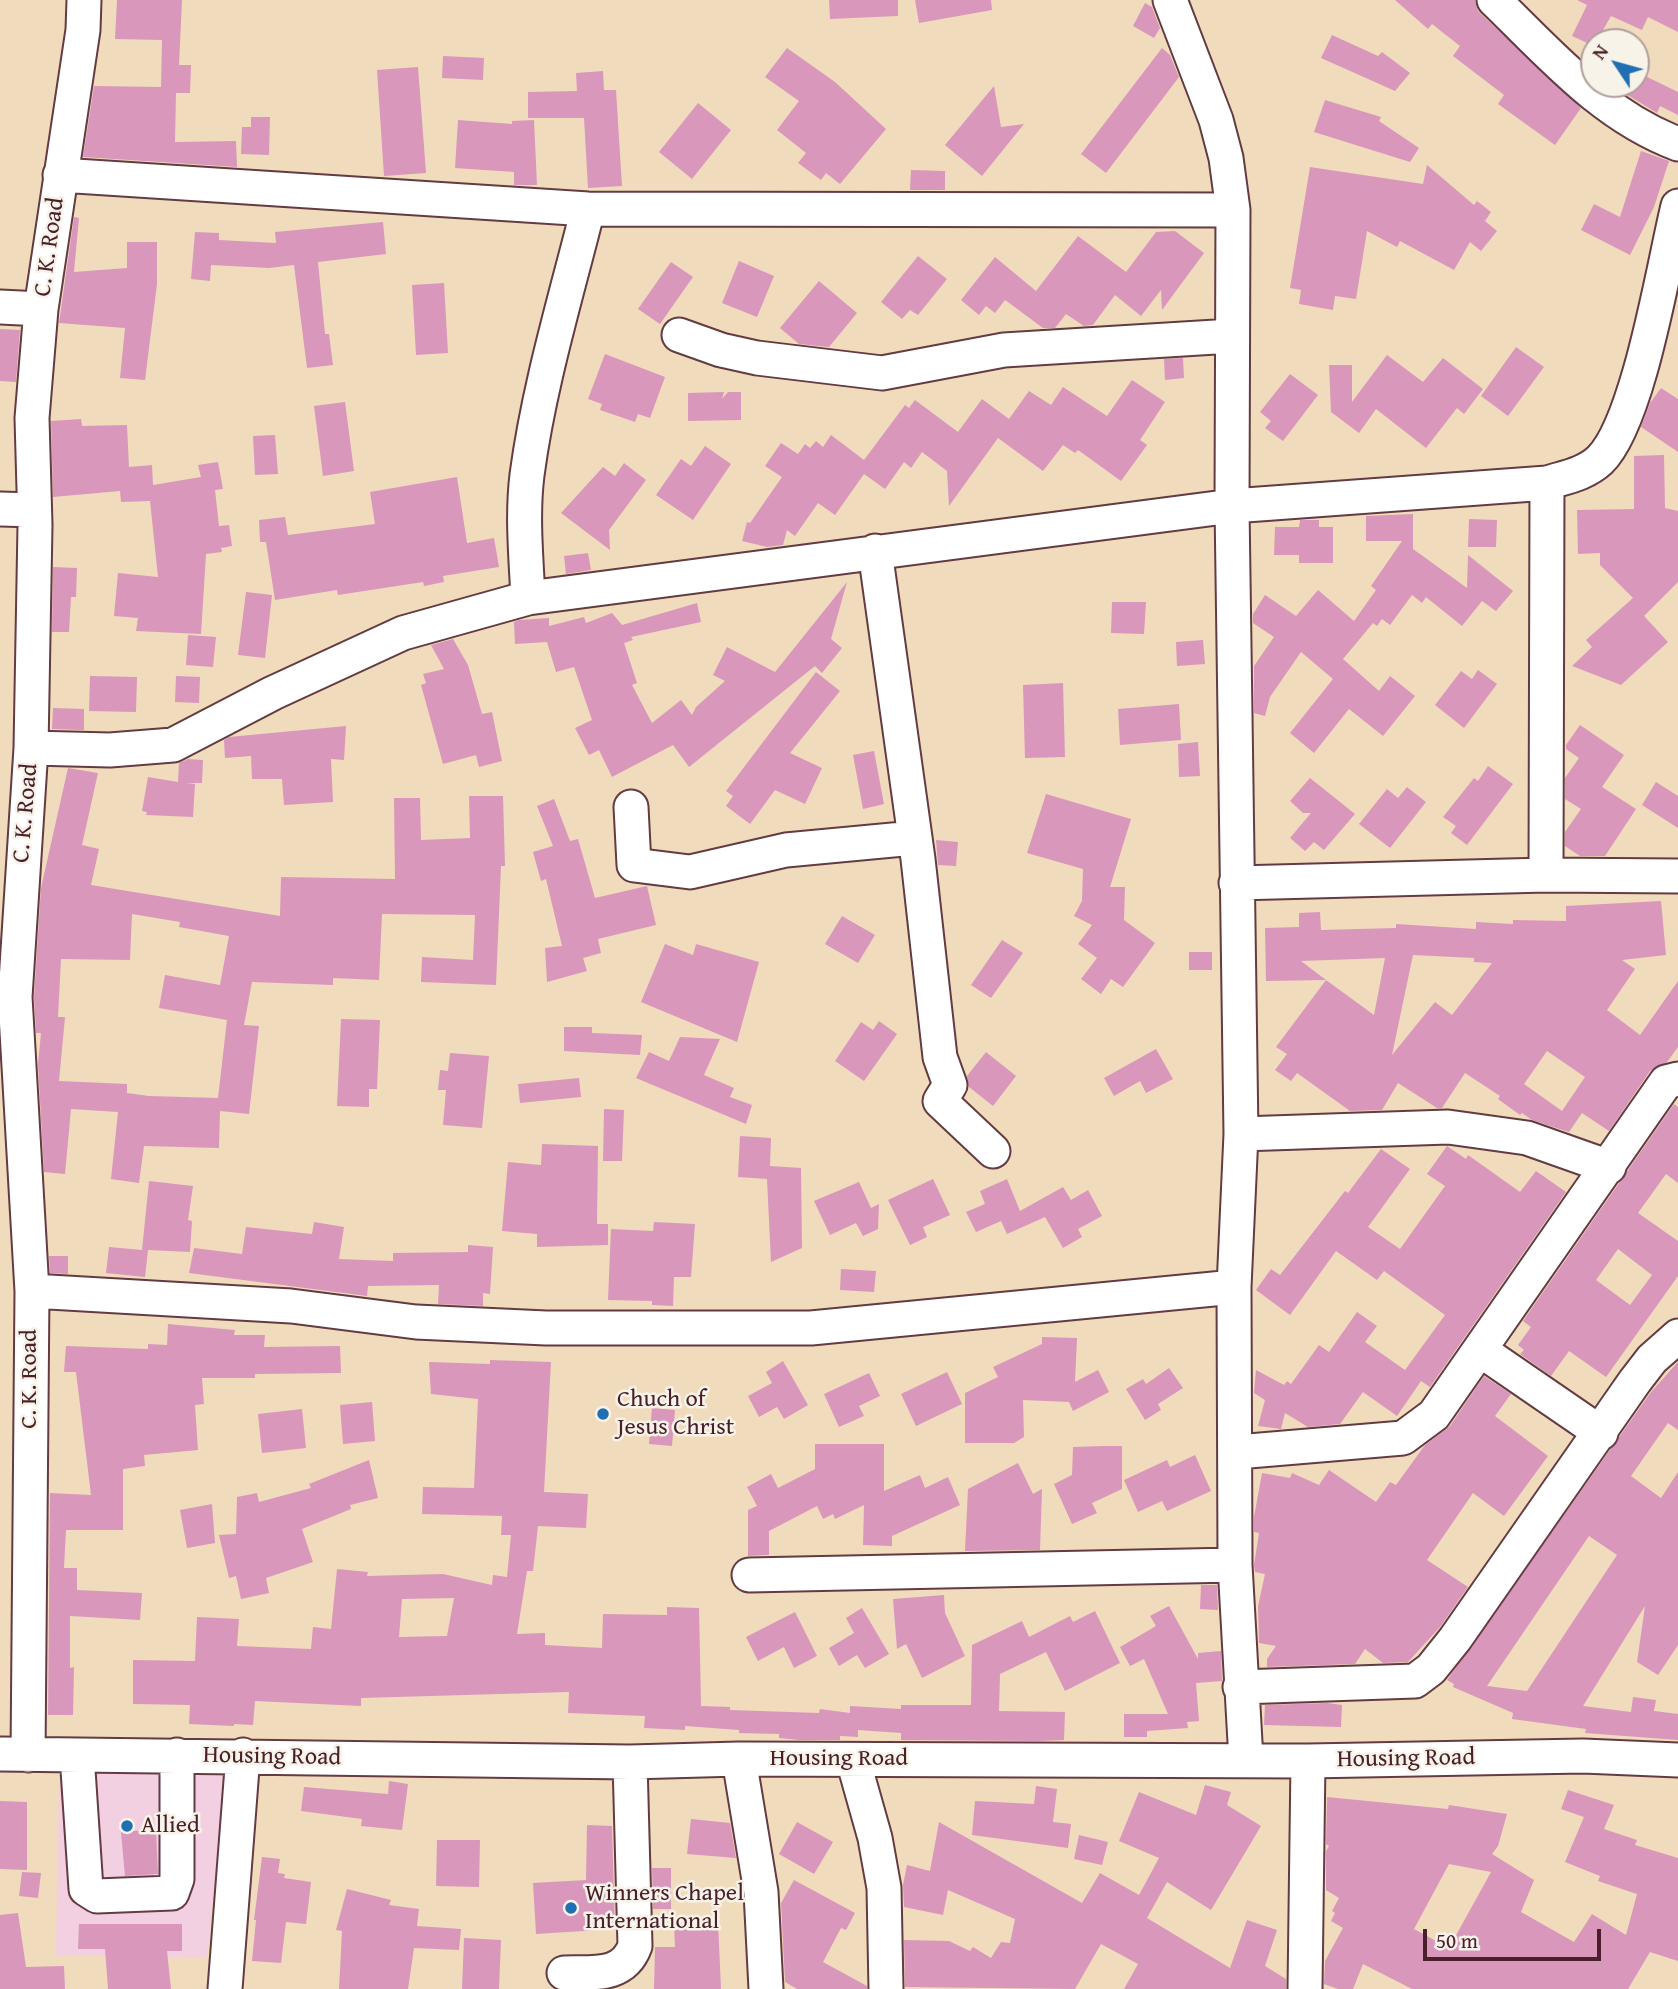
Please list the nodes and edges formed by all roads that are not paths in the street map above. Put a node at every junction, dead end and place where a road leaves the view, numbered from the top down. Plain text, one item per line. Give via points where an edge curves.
1 (84, 0) edge
2 (1170, 0) edge
3 (1494, 0) edge
4 (1678, 144) edge
5 (60, 175) junction
6 (1678, 205) edge
7 (588, 209) junction
8 (1233, 211) junction
9 (0, 307) edge
10 (41, 309) junction
11 (679, 335) dead end
12 (1232, 336) junction
13 (1547, 483) junction
14 (1232, 506) junction
15 (0, 509) edge
16 (34, 510) junction
17 (875, 551) junction
18 (528, 598) junction
19 (31, 748) junction
20 (631, 807) dead end
21 (914, 838) junction
22 (1546, 875) junction
23 (1678, 876) edge
24 (1236, 883) junction
25 (7, 996) edge
26 (1678, 1080) edge
27 (1241, 1134) junction
28 (993, 1151) dead end
29 (1609, 1167) junction
30 (1234, 1287) junction
31 (32, 1291) junction
32 (1678, 1336) edge
33 (1480, 1350) junction
34 (1601, 1433) junction
35 (1237, 1452) junction
36 (1235, 1565) junction
37 (748, 1575) dead end
38 (1240, 1687) junction
39 (14, 1755) edge
40 (77, 1755) junction
41 (177, 1755) junction
42 (243, 1755) junction
43 (739, 1759) junction
44 (853, 1760) junction
45 (1246, 1760) junction
46 (1678, 1760) edge
47 (1308, 1761) junction
48 (629, 1762) junction
49 (564, 1973) dead end
50 (225, 1989) edge
51 (766, 1989) edge
52 (886, 1989) edge
53 (1305, 1989) edge

1 - 5 street, C. K. Road
2 - 8 street via 1216,120
3 - 4 street via 1611,110 1647,133
5 - 7 street
5 - 10 street, C. K. Road
6 - 13 street via 1634,391 1613,445 1585,472
7 - 8 street
7 - 18 street via 544,382 527,475
8 - 12 street
9 - 10 street
10 - 16 street, C. K. Road via 32,418
11 - 12 street via 757,358 871,373 1004,349
12 - 14 street
13 - 14 street
13 - 22 street
14 - 17 street
14 - 24 street
15 - 16 street
16 - 19 street, C. K. Road
17 - 18 street
17 - 21 street
18 - 19 street via 403,633 173,746
19 - 25 street, C. K. Road
20 - 21 street via 634,865 690,872 786,850
21 - 28 street via 940,1057 950,1085 940,1101
22 - 23 street
22 - 24 street
24 - 27 street
25 - 31 street, C. K. Road
26 - 29 street via 1666,1082
27 - 29 street via 1448,1127 1527,1138
27 - 30 street
29 - 33 street
30 - 31 street via 797,1328 533,1328 416,1322 292,1306
30 - 35 street
31 - 39 street, C. K. Road
32 - 34 street via 1652,1359
33 - 34 street
33 - 35 street via 1434,1415 1403,1438
34 - 38 street via 1424,1676 1397,1684
35 - 36 street
36 - 37 street
36 - 38 street
38 - 45 street
39 - 40 street, Housing Road
40 - 41 street, Housing Road
40 - 41 street via 86,1889 97,1896 172,1892 177,1880
41 - 42 street, Housing Road
42 - 48 street, Housing Road
42 - 50 street
43 - 44 street, Housing Road
43 - 48 street, Housing Road
43 - 51 street via 761,1892
44 - 45 street, Housing Road
44 - 52 street via 884,1888
45 - 47 street, Housing Road
46 - 47 street, Housing Road via 1583,1756
47 - 53 street
48 - 49 street via 635,1946 630,1960 616,1970

